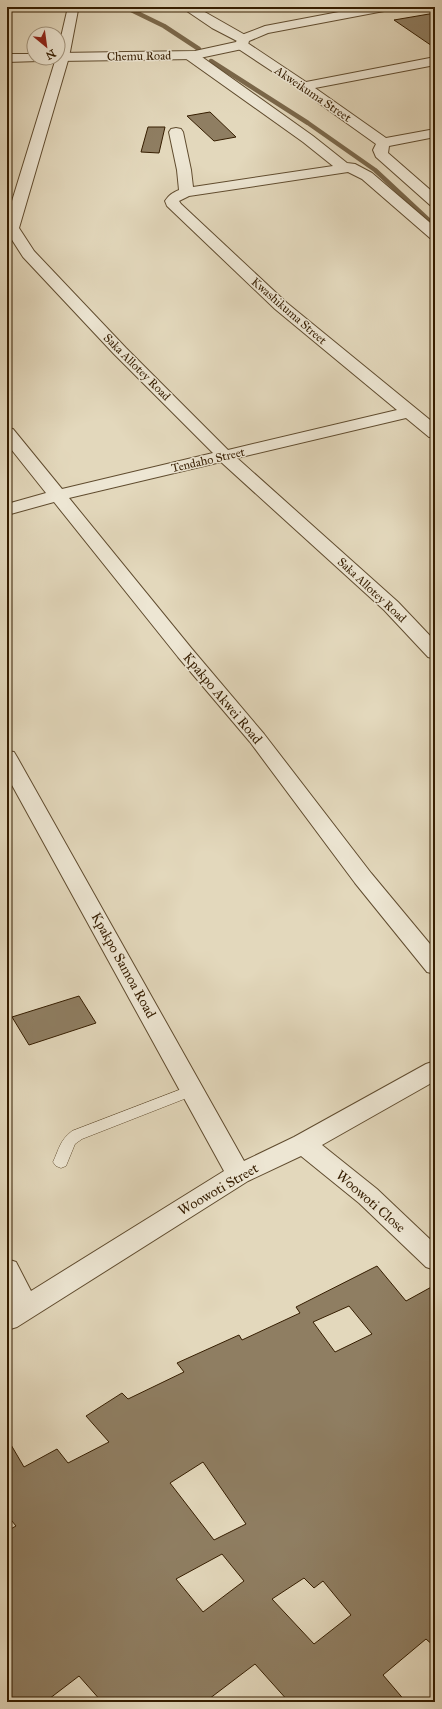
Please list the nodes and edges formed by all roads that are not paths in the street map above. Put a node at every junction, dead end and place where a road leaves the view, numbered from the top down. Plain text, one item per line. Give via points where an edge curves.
1 (187, 7) edge
2 (384, 7) edge
3 (72, 10) dead end
4 (66, 34) edge
5 (242, 42) junction
6 (193, 55) junction
7 (66, 57) edge
8 (7, 58) edge
9 (26, 58) edge
10 (435, 61) edge
11 (57, 66) edge
12 (304, 86) junction
13 (176, 132) dead end
14 (435, 133) edge
15 (383, 143) junction
16 (343, 167) junction
17 (191, 190) junction
18 (435, 202) edge
19 (435, 235) edge
20 (409, 412) junction
21 (435, 432) edge
22 (7, 433) edge
23 (225, 456) junction
24 (59, 495) junction
25 (7, 510) edge
26 (435, 653) edge
27 (7, 757) edge
28 (435, 966) edge
29 (435, 1070) edge
30 (192, 1090) junction
31 (303, 1144) junction
32 (61, 1162) dead end
33 (239, 1174) junction
34 (435, 1260) edge
35 (7, 1269) edge
36 (16, 1313) edge

1 - 5 street, Akweikuma Street
2 - 5 street, Chemu Road via 265,30
3 - 4 street, Saka Allotey Road
5 - 6 street, Chemu Road
5 - 12 street, Akweikuma Street
6 - 7 street, Chemu Road
6 - 16 street
8 - 9 street
10 - 12 street
11 - 23 street, Saka Allotey Road via 12,228 28,254
12 - 15 street, Akweikuma Street
13 - 17 street
14 - 15 street
15 - 18 street via 381,154
16 - 17 street via 305,175
16 - 19 street via 353,168 367,176
17 - 20 street, Kwashikuma Street via 176,196 172,201 174,206 281,306
20 - 21 street, Kwashikuma Street
20 - 23 street, Tendaho Street
22 - 24 street, Kpakpo Akwei Road
23 - 24 street, Tendaho Street
23 - 26 street, Saka Allotey Road via 391,606
24 - 25 street, Tendaho Street
24 - 28 street, Kpakpo Akwei Road via 185,653 257,738 363,878
27 - 30 street, Kpakpo Samoa Road
29 - 31 street, Woowoti Street
30 - 32 lane via 77,1136 69,1141
30 - 33 street, Kpakpo Samoa Road
31 - 33 street, Woowoti Street
31 - 34 street, Woowoti Close via 368,1196
33 - 36 street, Woowoti Street
35 - 36 street

